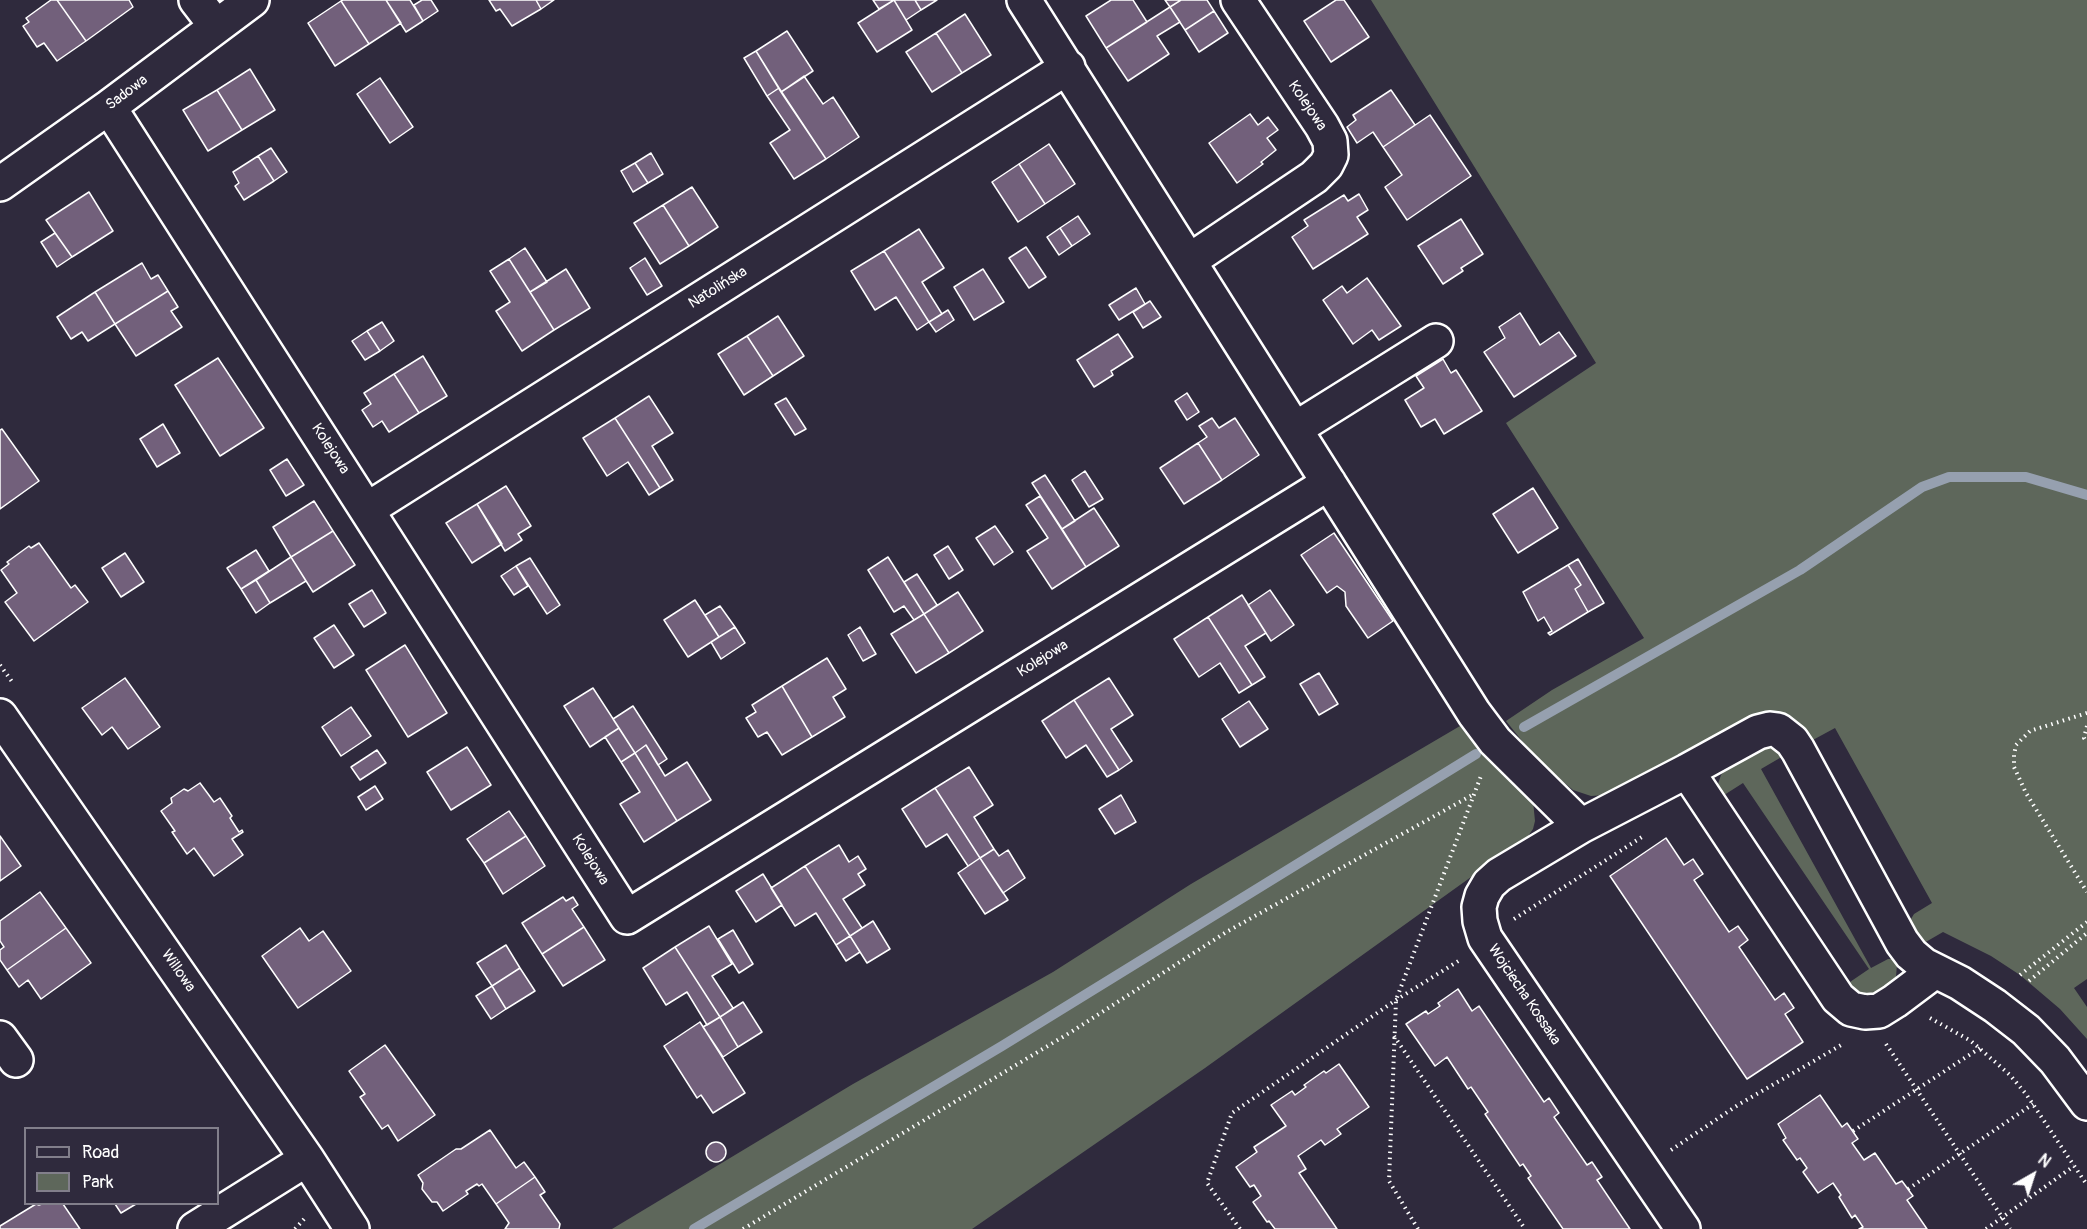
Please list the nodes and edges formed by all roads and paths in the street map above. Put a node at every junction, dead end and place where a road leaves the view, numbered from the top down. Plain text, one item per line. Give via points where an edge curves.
1 (196, 0) edge
2 (252, 0) edge
3 (1024, 0) edge
4 (1238, 0) edge
5 (216, 26) junction
6 (1068, 68) junction
7 (109, 106) junction
8 (0, 184) edge
9 (1189, 261) junction
10 (1436, 341) dead end
11 (1295, 429) junction
12 (1329, 483) junction
13 (368, 509) junction
14 (2087, 713) edge
15 (0, 716) edge
16 (2087, 726) edge
17 (1495, 741) junction
18 (2087, 742) edge
19 (1687, 771) junction
20 (1474, 794) junction
21 (1581, 826) junction
22 (1649, 832) dead end
23 (2087, 892) edge
24 (2087, 922) edge
25 (2087, 933) edge
26 (1485, 938) junction
27 (1935, 971) junction
28 (2020, 975) dead end
29 (2029, 981) dead end
30 (1396, 1000) junction
31 (1895, 1001) junction
32 (1394, 1035) junction
33 (1880, 1035) dead end
34 (1845, 1042) dead end
35 (1980, 1048) junction
36 (1916, 1090) junction
37 (2087, 1103) edge
38 (2033, 1104) junction
39 (1853, 1131) dead end
40 (1960, 1154) junction
41 (307, 1159) junction
42 (2074, 1166) junction
43 (1642, 1169) junction
44 (2087, 1185) edge
45 (1908, 1189) dead end
46 (2002, 1217) junction
47 (195, 1229) edge
48 (352, 1229) edge
49 (743, 1229) edge
50 (1240, 1229) edge
51 (1418, 1229) edge
52 (1526, 1229) edge
53 (1683, 1229) edge
54 (1986, 1229) edge
55 (2010, 1229) edge

1 - 5 street
2 - 5 street, Sadowa
3 - 6 street
4 - 9 street, Kolejowa via 1322,126 1330,141 1331,155 1314,177
5 - 7 street, Sadowa
6 - 9 street
6 - 13 street, Natolińska
7 - 8 street, Sadowa
7 - 13 street, Kolejowa
9 - 11 street
10 - 11 street
11 - 12 street
12 - 13 street, Kolejowa via 627,917
12 - 17 street
14 - 23 path via 2030,731 2016,745 2014,755 2014,767 2026,793
15 - 41 street, Willowa
16 - 18 path
17 - 20 path
17 - 21 street
19 - 21 street, Wojciecha Kossaka
19 - 27 street, Wojciecha Kossaka via 1758,732 1779,730 1798,750 1902,942 1923,965
19 - 31 street via 1838,998 1851,1009 1865,1012 1879,1011
20 - 30 path
20 - 49 path via 1228,931 1071,1032
21 - 26 street, Wojciecha Kossaka via 1489,884 1479,907
22 - 26 path
24 - 28 path
25 - 29 path
26 - 30 path via 1481,947
26 - 43 street, Wojciecha Kossaka
27 - 31 street
27 - 37 street, Wojciecha Kossaka via 1980,996 2026,1030 2055,1060
30 - 32 path
30 - 50 path via 1232,1113 1207,1183
31 - 35 path
32 - 51 path via 1389,1181
32 - 52 path
33 - 36 path
34 - 43 path via 1738,1105
35 - 36 path
35 - 38 path via 2010,1075
36 - 39 path
36 - 40 path
38 - 40 path
38 - 42 path
40 - 45 path
40 - 46 path
41 - 47 street
41 - 48 street, Willowa
42 - 44 path
42 - 46 path
43 - 53 street, Wojciecha Kossaka
46 - 54 path
46 - 55 path

